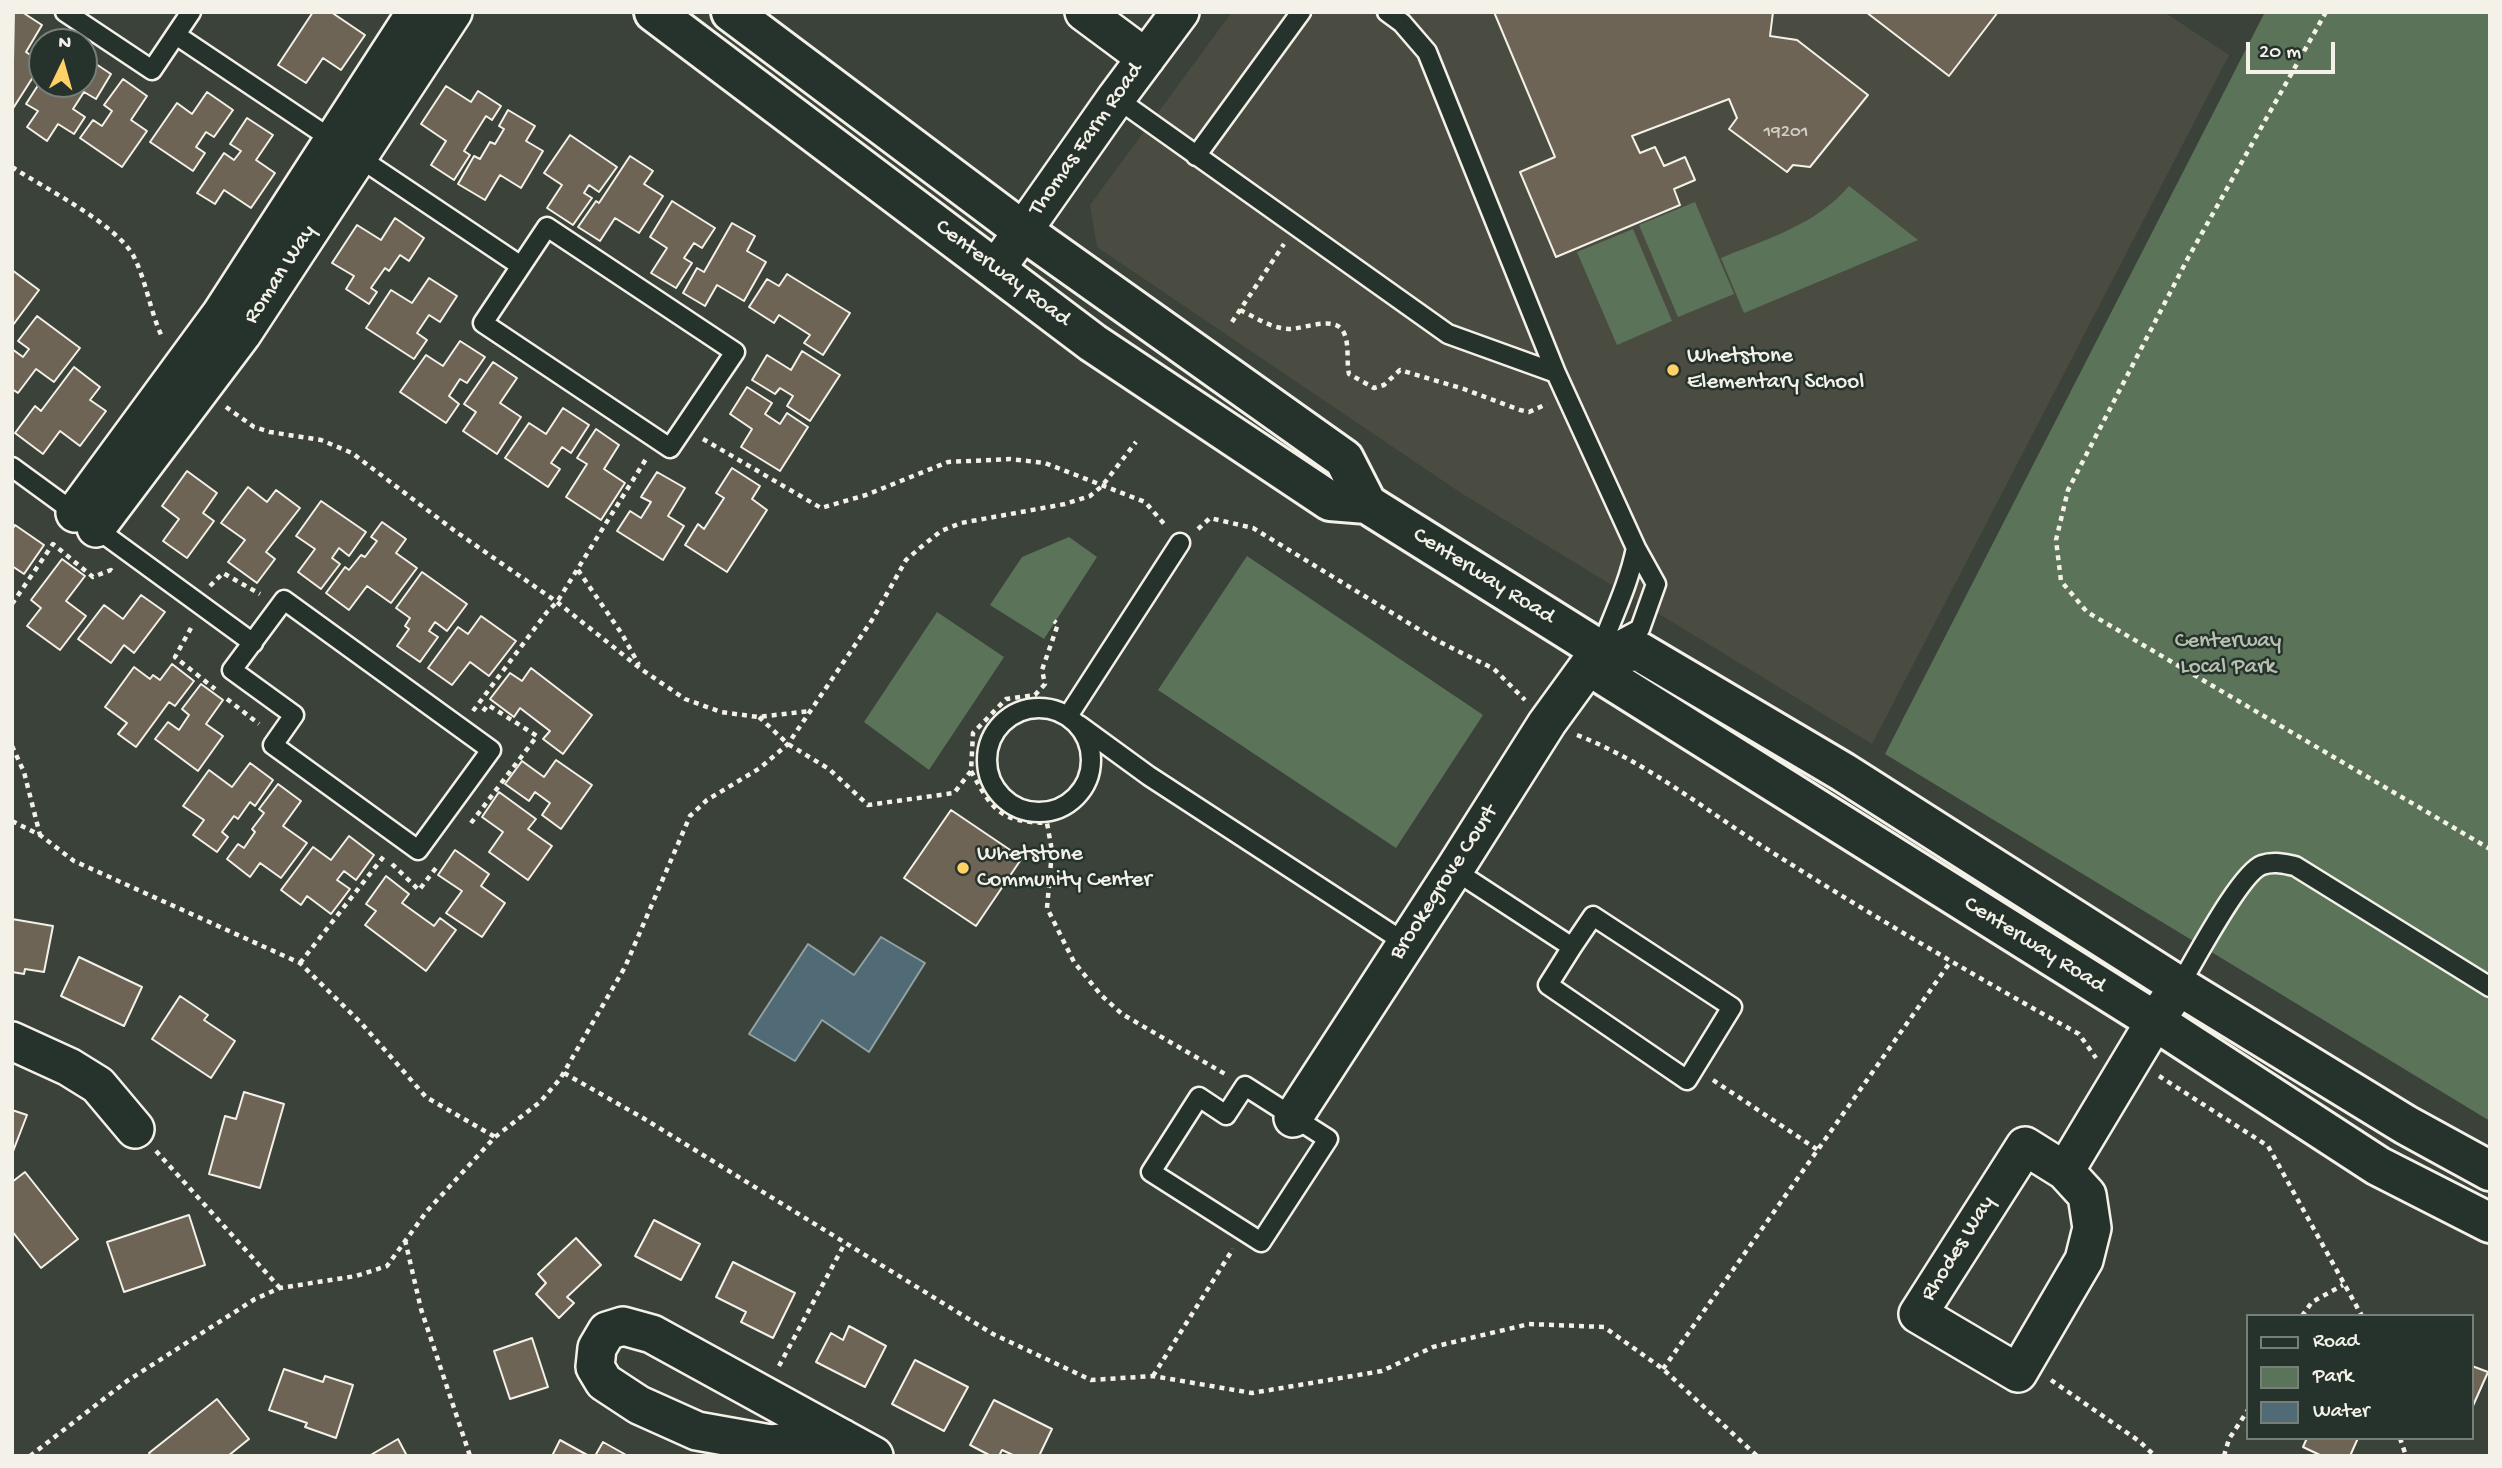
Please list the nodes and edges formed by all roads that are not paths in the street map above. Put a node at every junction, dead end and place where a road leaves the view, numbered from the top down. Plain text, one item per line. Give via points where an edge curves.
1 (65, 12) edge
2 (191, 12) edge
3 (416, 12) edge
4 (453, 12) edge
5 (654, 12) edge
6 (731, 12) edge
7 (1084, 12) edge
8 (1180, 12) edge
9 (1301, 12) edge
10 (1387, 12) edge
11 (176, 36) junction
12 (1146, 58) junction
13 (1116, 98) junction
14 (345, 148) junction
15 (1196, 156) junction
16 (1023, 231) junction
17 (521, 266) junction
18 (996, 270) junction
19 (1556, 373) junction
20 (12, 467) edge
21 (1367, 504) junction
22 (85, 520) junction
23 (1180, 543) road end
24 (1636, 548) junction
25 (253, 643) junction
26 (1600, 650) junction
27 (1074, 720) junction
28 (1454, 870) junction
29 (1407, 944) junction
30 (1572, 947) junction
31 (2179, 986) junction
32 (2490, 987) edge
33 (2155, 1021) junction
34 (12, 1041) edge
35 (1293, 1118) junction
36 (135, 1129) road end
37 (2065, 1171) junction
38 (2490, 1171) edge
39 (2490, 1223) edge
40 (842, 1438) junction
41 (874, 1456) edge

1 - 11 lane via 152,70
2 - 11 lane
3 - 14 street, Roman Way
4 - 14 street, Roman Way
5 - 18 street, Centerway Road
6 - 16 street, Centerway Road
7 - 12 street
8 - 12 street, Thomas Farm Road
9 - 15 lane
10 - 19 lane via 1427,52
11 - 14 lane
12 - 13 street, Thomas Farm Road
13 - 15 lane
13 - 16 street, Thomas Farm Road
14 - 17 lane
14 - 22 street, Roman Way via 242,334
15 - 19 lane via 1448,334
16 - 18 street, Thomas Farm Road
16 - 21 street, Centerway Road via 1345,459
17 - 17 lane via 482,323 670,448 735,352 547,227
18 - 21 street, Centerway Road via 1093,342 1330,500
19 - 24 lane
20 - 22 lane
21 - 26 street, Centerway Road
22 - 25 lane
23 - 27 lane
24 - 26 lane via 1630,577
24 - 26 lane via 1656,584 1640,629
25 - 25 lane via 232,670 294,715 273,745 418,850 491,750 284,600
26 - 28 street, Brookegrove Court via 1547,723
26 - 31 street, Centerway Road via 1640,652 1843,772
26 - 33 street, Centerway Road via 1605,676
27 - 27 lane via 1058,710 1040,708 1012,715 996,729 986,764 1000,796 1014,806 1045,812 1058,810 1082,791 1092,762 1091,748
27 - 29 lane via 1149,776
28 - 29 street, Brookegrove Court
28 - 30 lane
29 - 35 street, Brookegrove Court
30 - 30 lane via 1593,916 1732,1007 1687,1080 1548,985
31 - 32 lane via 2242,882 2260,865 2278,863 2295,866
31 - 33 street
31 - 38 street, Centerway Road
33 - 37 street
33 - 39 street, Centerway Road via 2378,1166
34 - 36 street via 98,1085
35 - 35 lane via 1245,1086 1226,1115 1199,1097 1151,1172 1261,1242 1328,1139
37 - 37 street, Rhodes Way via 2025,1146 1918,1314 2018,1373 2084,1260 2092,1228 2087,1195
40 - 40 street via 652,1334 623,1326 607,1331 597,1348 595,1367 604,1382 639,1405 697,1431 770,1444
40 - 41 street

